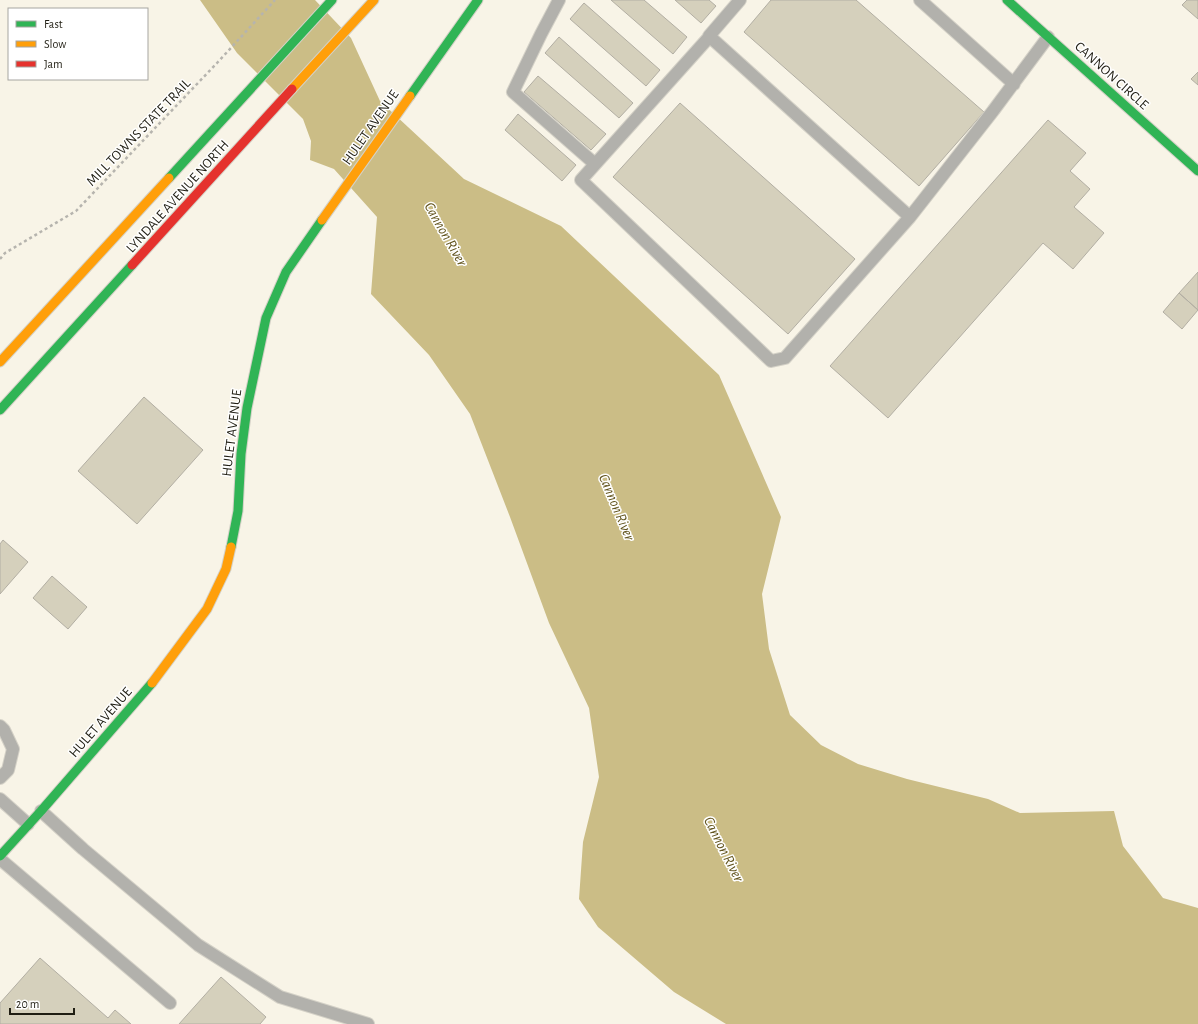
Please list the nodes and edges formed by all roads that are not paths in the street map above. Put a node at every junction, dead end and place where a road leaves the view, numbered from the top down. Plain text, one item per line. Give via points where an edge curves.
1 (332, 0) edge
2 (374, 0) edge
3 (478, 0) edge
4 (559, 0) edge
5 (740, 0) edge
6 (920, 0) edge
7 (1007, 0) edge
8 (711, 35) junction
9 (1048, 37) junction
10 (1014, 84) junction
11 (595, 164) junction
12 (1198, 171) edge
13 (910, 217) junction
14 (0, 362) edge
15 (0, 410) edge
16 (0, 726) edge
17 (0, 778) edge
18 (0, 799) edge
19 (41, 811) junction
20 (28, 824) junction
21 (0, 857) edge
22 (170, 1002) dead end
23 (368, 1024) edge

1 - 14 main road, LYNDALE AVENUE NORTH
2 - 15 main road, LYNDALE AVENUE NORTH
3 - 19 main road, HULET AVENUE via 286,272 266,318 247,408 238,511 226,569 207,609 152,683
4 - 11 lane via 513,92
5 - 8 lane
6 - 10 lane
7 - 9 main road, CANNON CIRCLE
8 - 11 lane
8 - 13 lane
9 - 10 lane
9 - 12 main road, CANNON CIRCLE
10 - 13 lane
11 - 13 lane via 581,180 771,361 785,358
16 - 17 lane via 13,749 8,770
18 - 20 lane
19 - 20 main road, HULET AVENUE
19 - 23 lane via 198,945 280,997
20 - 21 main road, HULET AVENUE
21 - 22 lane

